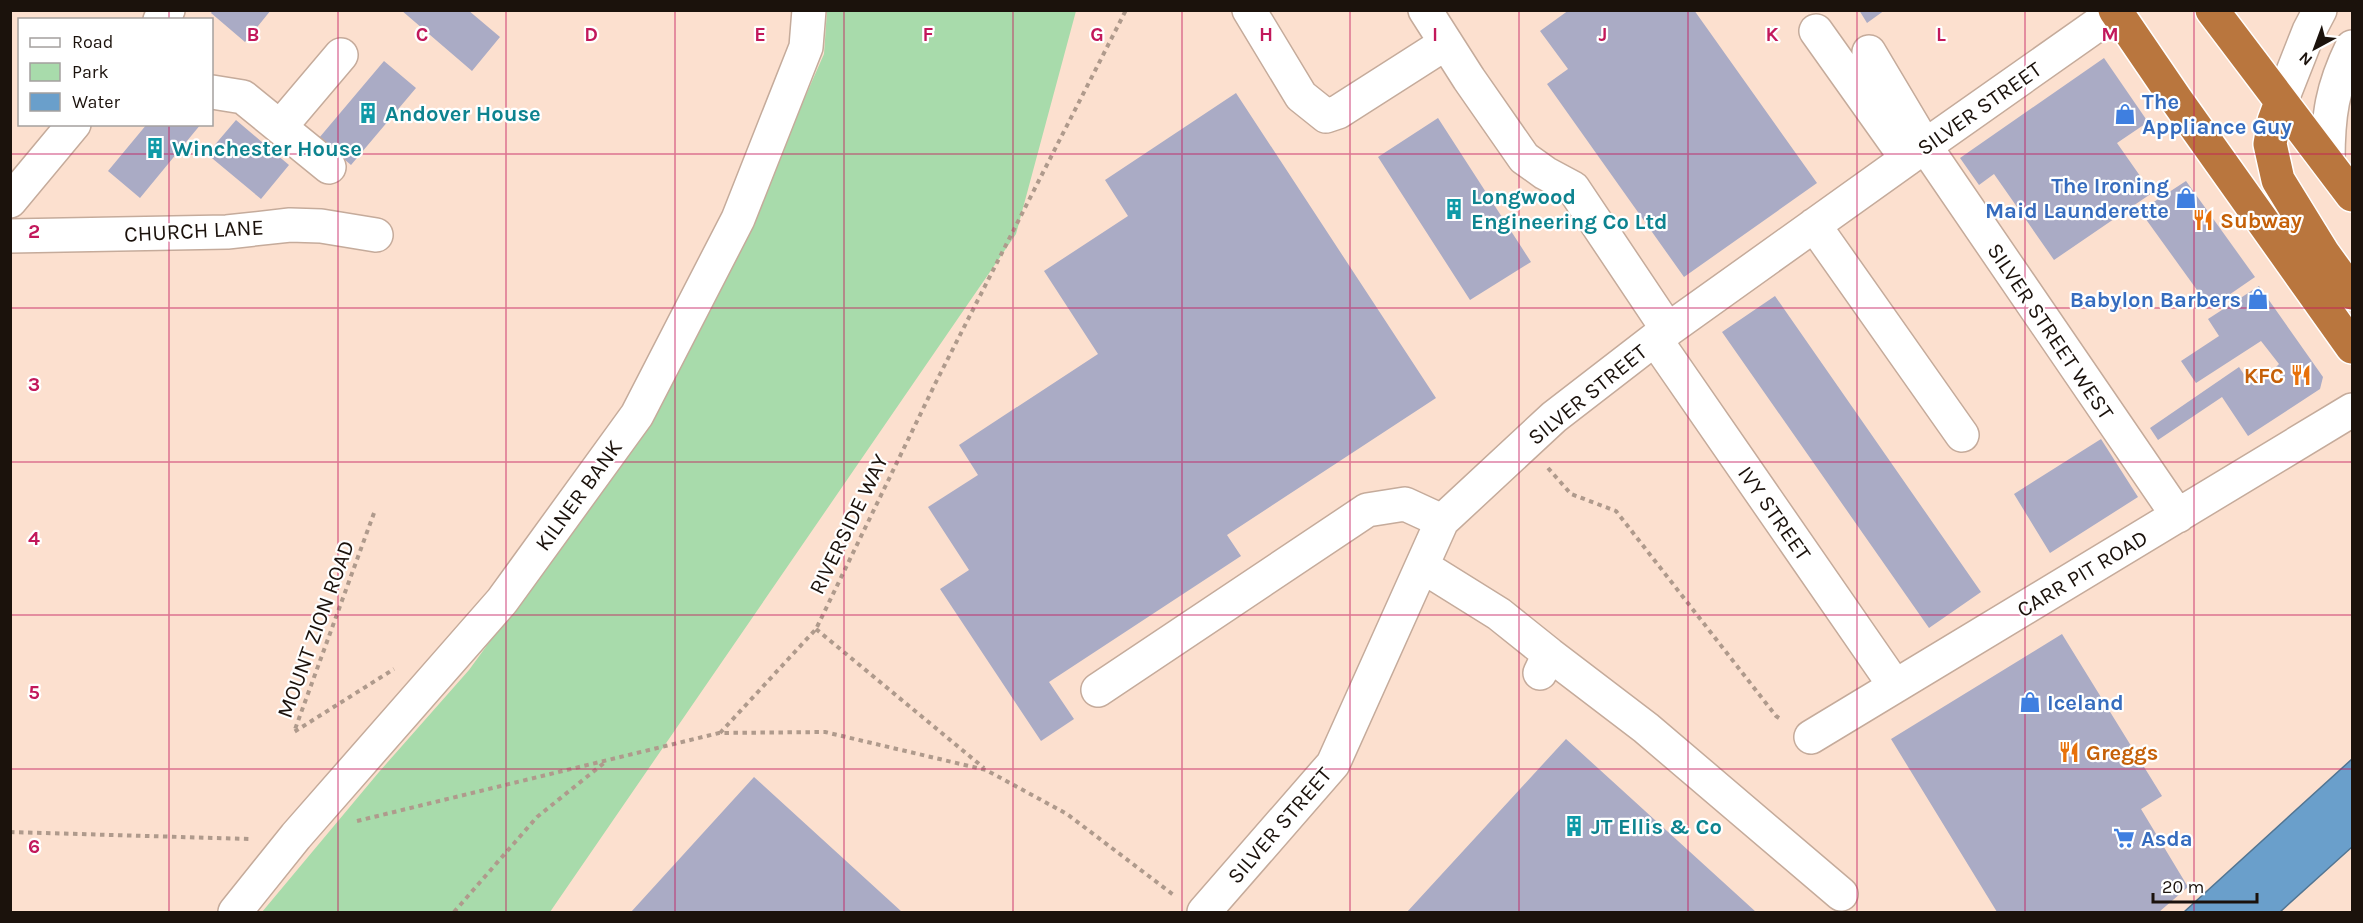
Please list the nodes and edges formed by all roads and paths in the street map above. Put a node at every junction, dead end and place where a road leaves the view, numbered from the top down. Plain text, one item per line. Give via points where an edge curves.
1 (809, 10) edge
2 (1126, 10) edge
3 (1249, 10) edge
4 (1425, 10) edge
5 (2212, 10) edge
6 (2320, 10) edge
7 (2116, 11) edge
8 (1816, 31) dead end
9 (1446, 44) junction
10 (2352, 47) edge
11 (1869, 52) dead end
12 (341, 55) dead end
13 (213, 92) edge
14 (2281, 102) junction
15 (72, 126) edge
16 (280, 128) junction
17 (1916, 152) junction
18 (2328, 161) junction
19 (329, 168) dead end
20 (2352, 195) edge
21 (10, 201) edge
22 (1814, 225) junction
23 (376, 235) dead end
24 (10, 236) edge
25 (2352, 293) edge
26 (1661, 335) junction
27 (2352, 347) edge
28 (2352, 410) edge
29 (1962, 435) dead end
30 (1525, 444) junction
31 (374, 513) dead end
32 (2178, 516) junction
33 (1442, 521) junction
34 (1422, 566) junction
35 (816, 629) junction
36 (403, 663) dead end
37 (1895, 686) junction
38 (1098, 690) dead end
39 (719, 733) junction
40 (1811, 737) joint
41 (607, 760) junction
42 (986, 770) junction
43 (353, 822) dead end
44 (10, 831) edge
45 (258, 839) dead end
46 (1841, 894) dead end
47 (1191, 905) edge
48 (235, 912) edge
49 (454, 912) edge

1 - 48 street, KILNER BANK via 806,47 738,219 637,415 502,601 296,836
2 - 35 path, RIVERSIDE WAY via 937,380
3 - 9 street via 1301,96 1326,116
4 - 9 street, IVY STREET
5 - 14 highway
6 - 14 street
7 - 17 street, SILVER STREET
7 - 27 highway
8 - 17 street
9 - 26 street, IVY STREET via 1524,158 1573,188
10 - 18 street via 2338,76 2329,112
11 - 17 street
12 - 16 street
13 - 16 street via 243,97
14 - 18 highway
14 - 25 highway via 2270,144 2278,180
15 - 21 street
16 - 19 street
17 - 22 street, SILVER STREET
17 - 32 street, SILVER STREET WEST
18 - 20 highway
22 - 26 street, SILVER STREET
22 - 29 street
23 - 24 street, CHURCH LANE via 290,225 227,232
26 - 30 street, SILVER STREET
26 - 37 street, IVY STREET
28 - 32 street, CARR PIT ROAD
30 - 33 street, SILVER STREET
30 - 40 path via 1572,494 1616,511 1776,716
31 - 36 path, MOUNT ZION ROAD via 294,732
32 - 37 street, CARR PIT ROAD
33 - 34 street, SILVER STREET
33 - 38 street via 1405,504 1367,510
34 - 46 street via 1499,614 1544,665 1646,728
34 - 47 street, SILVER STREET via 1333,764
35 - 39 path, RIVERSIDE WAY
35 - 42 path
37 - 40 street, CARR PIT ROAD
39 - 41 path
39 - 42 path via 825,732
41 - 43 path
41 - 49 path via 537,817
42 - 47 path via 1067,814
44 - 45 path

